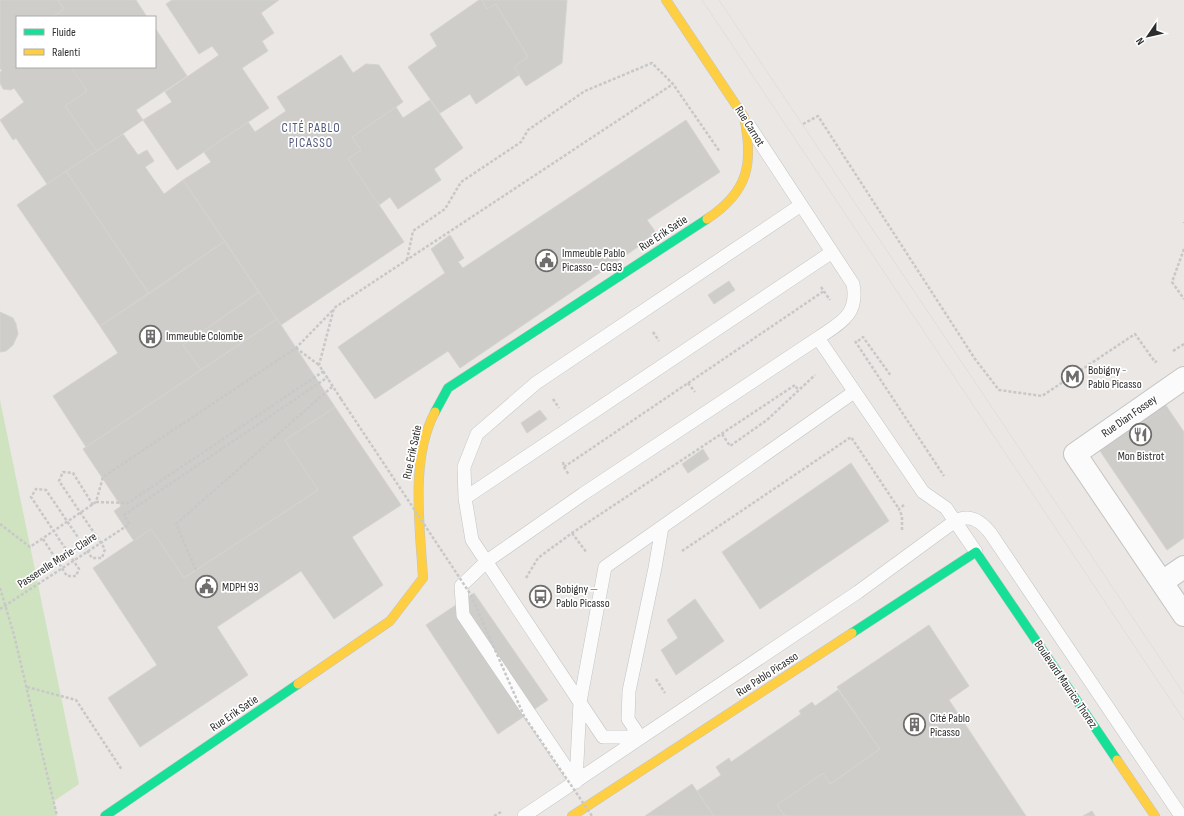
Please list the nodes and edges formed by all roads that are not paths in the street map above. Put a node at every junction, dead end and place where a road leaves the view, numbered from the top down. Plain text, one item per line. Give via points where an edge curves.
1 (666, 0) edge
2 (744, 117) junction
3 (801, 205) junction
4 (832, 252) junction
5 (818, 338) junction
6 (1184, 378) edge
7 (854, 392) junction
8 (465, 498) junction
9 (955, 521) junction
10 (662, 527) junction
11 (976, 552) junction
12 (487, 562) junction
13 (1184, 567) edge
14 (1162, 582) junction
15 (1184, 615) edge
16 (580, 702) junction
17 (640, 737) junction
18 (576, 782) junction
19 (105, 816) edge
20 (524, 816) edge
21 (572, 816) edge
22 (1155, 816) edge
23 (1181, 816) edge

1 - 2 street, Rue Carnot
2 - 3 lane, Rue Carnot
2 - 19 street, Rue Erik Satie via 750,159 742,185 723,208 448,388 428,426 417,485 423,578 390,621
3 - 4 lane, Rue Carnot
3 - 8 lane via 536,384 477,434 464,467
4 - 5 lane, Rue Carnot via 853,284 854,303 846,318
4 - 8 lane
5 - 7 lane
5 - 12 lane, Rue Carnot via 583,494
6 - 14 street, Rue Dian Fossey via 1075,454
7 - 9 lane via 923,492 946,508
7 - 10 lane
8 - 12 lane via 472,540
9 - 11 lane
9 - 17 lane via 870,583
9 - 23 lane via 971,518 986,526
10 - 16 lane via 605,567
10 - 17 lane via 629,691 628,719
11 - 21 street, Rue Pablo Picasso
11 - 22 street, Boulevard Maurice Thorez
12 - 16 lane
12 - 18 lane, Rue Carnot via 460,586 463,615
13 - 14 street
14 - 15 street
16 - 17 lane via 603,737
16 - 18 lane
17 - 18 lane
18 - 20 lane

